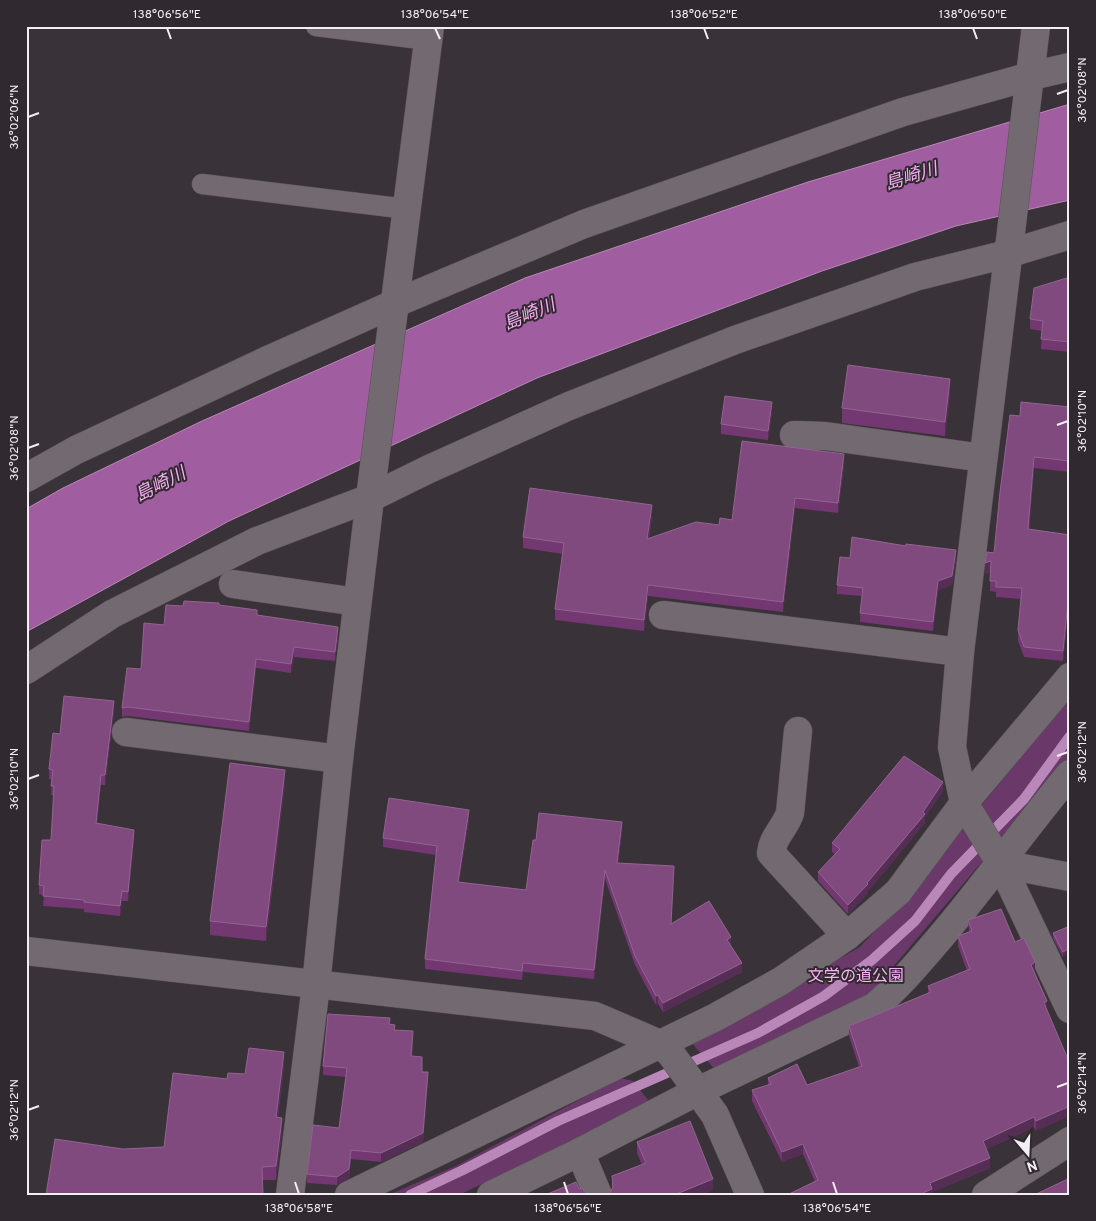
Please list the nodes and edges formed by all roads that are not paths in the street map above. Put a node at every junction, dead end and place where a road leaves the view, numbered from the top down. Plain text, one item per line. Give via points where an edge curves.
1 (316, 26) edge
2 (1036, 26) edge
3 (429, 33) edge
4 (1070, 67) edge
5 (1030, 82) junction
6 (202, 184) dead end
7 (408, 209) junction
8 (1070, 234) edge
9 (1009, 244) junction
10 (394, 312) junction
11 (794, 435) dead end
12 (984, 458) junction
13 (26, 478) edge
14 (372, 488) junction
15 (233, 584) dead end
16 (358, 602) junction
17 (663, 615) dead end
18 (960, 652) junction
19 (26, 670) edge
20 (1070, 677) edge
21 (798, 731) dead end
22 (126, 732) dead end
23 (339, 759) junction
24 (1070, 774) edge
25 (968, 808) junction
26 (999, 861) junction
27 (1070, 877) edge
28 (847, 936) junction
29 (26, 951) edge
30 (316, 985) junction
31 (1070, 1009) edge
32 (666, 1049) junction
33 (696, 1087) junction
34 (1070, 1141) edge
35 (580, 1152) junction
36 (290, 1195) edge
37 (349, 1195) edge
38 (491, 1195) edge
39 (598, 1195) edge
40 (750, 1195) edge
41 (986, 1195) edge

1 - 3 lane
2 - 5 street
3 - 7 street
4 - 5 street
5 - 9 street
5 - 10 street via 903,112 584,224
6 - 7 lane
7 - 10 street
8 - 9 street
9 - 12 street
9 - 14 street via 735,340 569,406 429,468
10 - 13 street via 127,426
10 - 14 street
11 - 12 street via 824,436
12 - 18 street
14 - 16 street
14 - 19 street via 248,545 112,614
15 - 16 street
16 - 23 street
17 - 18 street
18 - 25 street via 952,747
20 - 25 street
21 - 28 street via 790,813 772,844 771,853
22 - 23 street
23 - 30 street
24 - 26 street
25 - 26 street
25 - 28 street via 898,892
26 - 27 street
26 - 31 street
26 - 33 street via 959,917 895,989 874,1007
28 - 32 street
29 - 30 street
30 - 32 street via 595,1016
30 - 36 street
32 - 33 street
32 - 37 street
33 - 35 street
33 - 40 street via 715,1115
34 - 41 street
35 - 38 street
35 - 39 street

